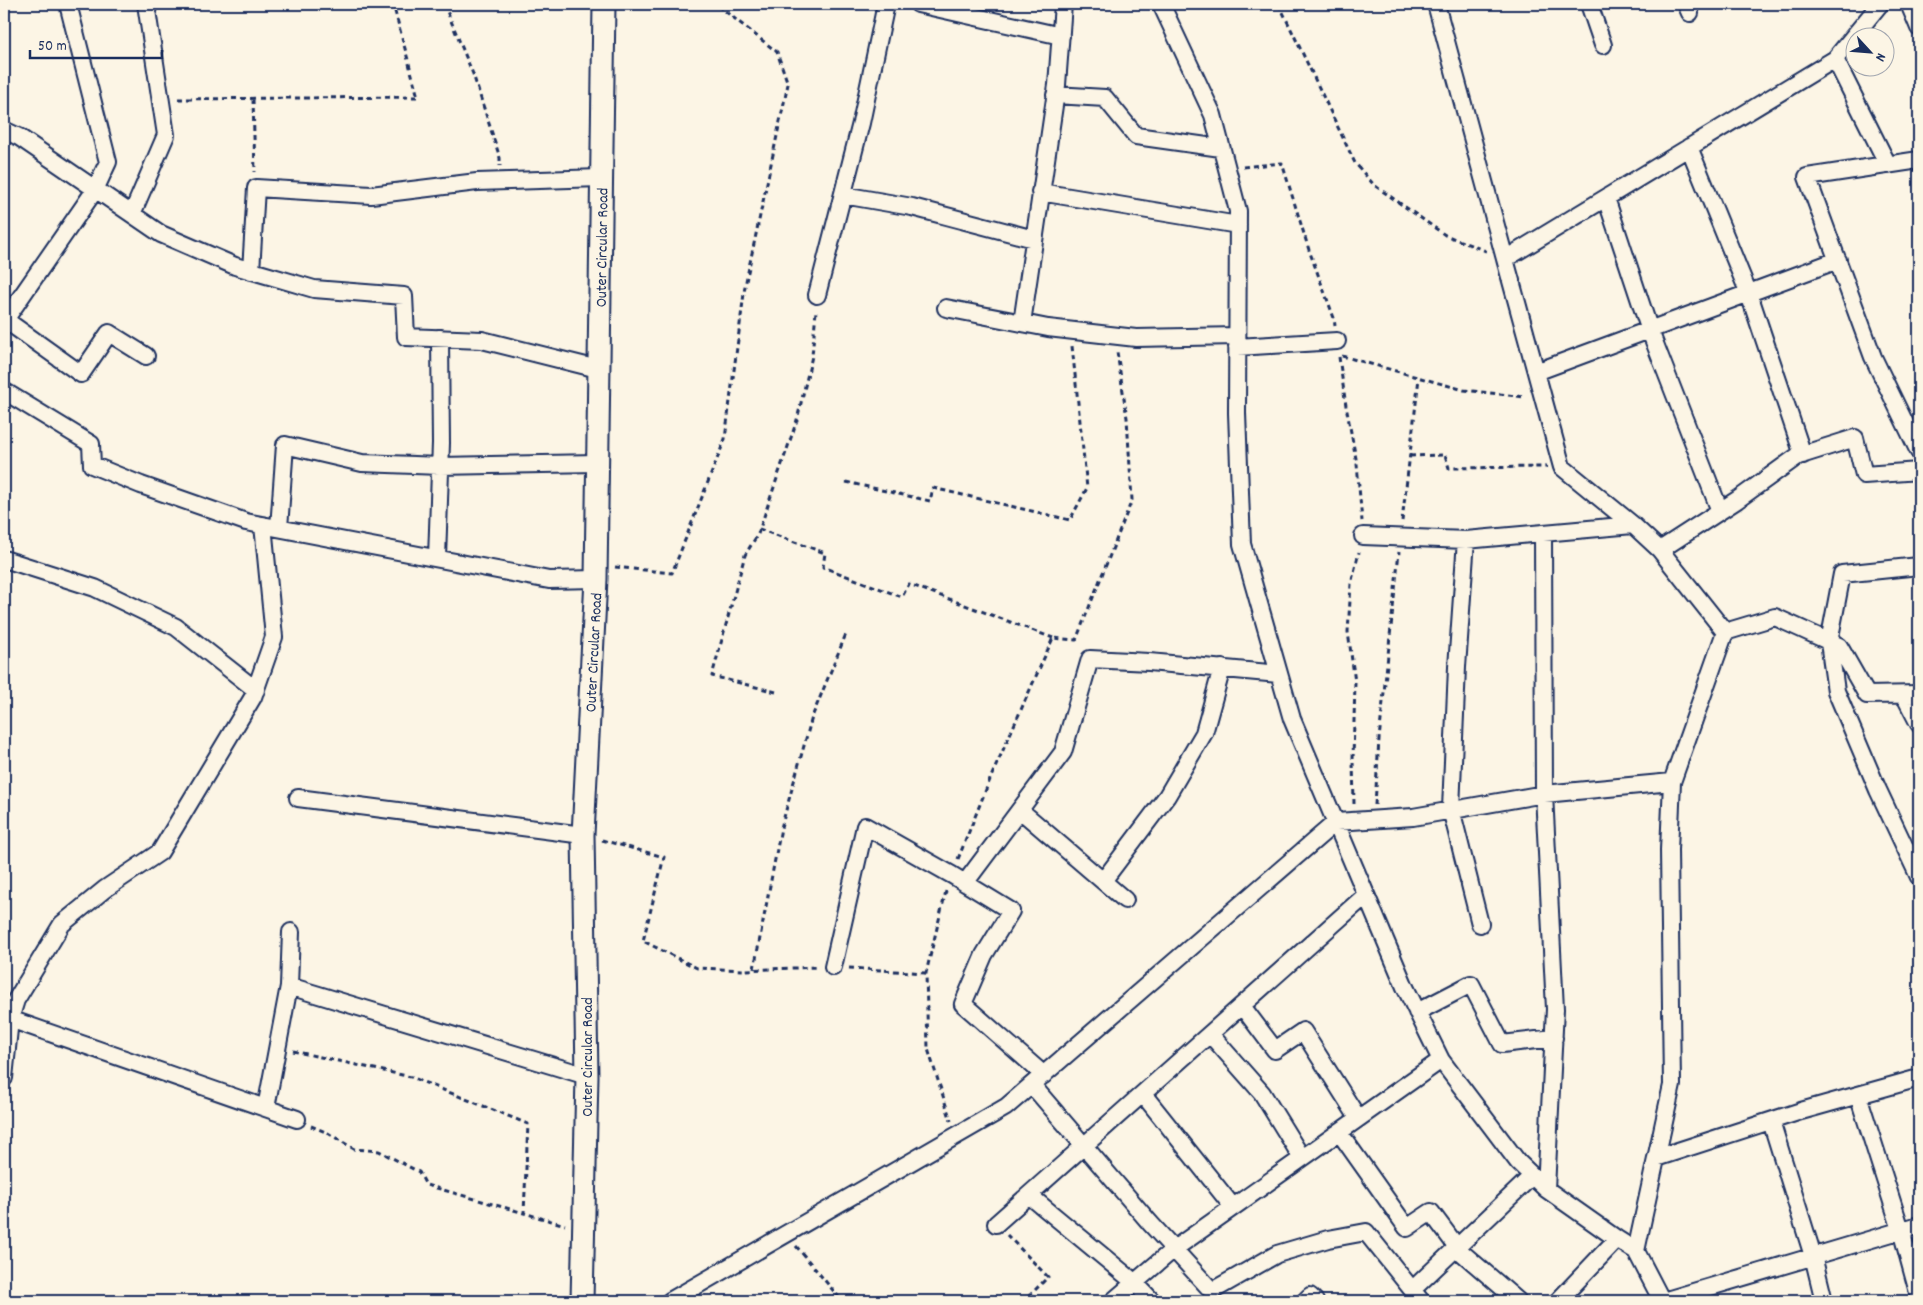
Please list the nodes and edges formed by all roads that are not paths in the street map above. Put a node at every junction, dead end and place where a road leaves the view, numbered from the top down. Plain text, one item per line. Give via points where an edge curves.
1 (68, 4) edge
2 (146, 4) edge
3 (604, 4) edge
4 (886, 4) edge
5 (918, 4) edge
6 (1063, 4) edge
7 (1161, 4) edge
8 (1436, 4) edge
9 (1589, 4) edge
10 (1880, 4) edge
11 (1909, 4) edge
12 (1919, 28) edge
13 (1060, 36) junction
14 (1603, 45) dead end
15 (1835, 59) junction
16 (1055, 95) junction
17 (4, 130) edge
18 (1689, 147) junction
19 (1221, 148) junction
20 (1919, 160) edge
21 (1888, 165) junction
22 (600, 178) junction
23 (95, 190) junction
24 (1040, 192) junction
25 (843, 195) junction
26 (1606, 198) junction
27 (132, 214) junction
28 (1238, 225) junction
29 (1034, 239) junction
30 (1505, 259) junction
31 (1838, 260) junction
32 (251, 271) junction
33 (1749, 294) junction
34 (817, 296) road end
35 (946, 308) dead end
36 (4, 320) edge
37 (1022, 323) junction
38 (1650, 331) junction
39 (440, 338) junction
40 (1237, 342) junction
41 (1338, 348) road end
42 (146, 356) dead end
43 (598, 369) junction
44 (1536, 372) junction
45 (4, 391) edge
46 (1919, 452) edge
47 (1803, 455) junction
48 (597, 463) junction
49 (440, 466) junction
50 (1919, 471) edge
51 (1720, 511) junction
52 (263, 525) junction
53 (1633, 525) junction
54 (279, 528) junction
55 (1543, 533) junction
56 (1363, 536) road end
57 (1466, 540) junction
58 (1660, 550) junction
59 (437, 558) junction
60 (4, 559) edge
61 (1919, 566) edge
62 (596, 571) junction
63 (1725, 632) junction
64 (1829, 642) junction
65 (1222, 668) junction
66 (1279, 674) junction
67 (256, 690) junction
68 (1912, 694) edge
69 (1919, 724) edge
70 (1672, 782) junction
71 (1544, 794) junction
72 (298, 798) dead end
73 (1020, 810) junction
74 (1451, 810) junction
75 (1336, 822) junction
76 (583, 835) junction
77 (1919, 877) edge
78 (958, 879) junction
79 (1103, 881) junction
80 (1366, 895) junction
81 (1125, 900) dead end
82 (1480, 924) dead end
83 (291, 932) dead end
84 (833, 967) road end
85 (289, 986) junction
86 (1242, 1006) junction
87 (1417, 1012) junction
88 (7, 1018) edge
89 (1210, 1034) junction
90 (1554, 1038) junction
91 (1441, 1060) junction
92 (587, 1076) junction
93 (4, 1078) edge
94 (1919, 1078) edge
95 (1038, 1080) junction
96 (1143, 1094) junction
97 (1858, 1095) junction
98 (266, 1108) junction
99 (1358, 1118) junction
100 (297, 1119) road end
101 (1770, 1121) junction
102 (1339, 1132) junction
103 (1084, 1147) junction
104 (1302, 1158) junction
105 (1656, 1158) junction
106 (1532, 1176) junction
107 (1546, 1189) junction
108 (1030, 1196) junction
109 (1233, 1207) junction
110 (996, 1224) road end
111 (1919, 1225) edge
112 (1901, 1230) junction
113 (1617, 1239) junction
114 (1458, 1248) junction
115 (1174, 1250) junction
116 (1636, 1251) junction
117 (1813, 1256) junction
118 (1134, 1282) junction
119 (1417, 1296) edge
120 (1919, 1296) edge
121 (582, 1301) edge
122 (670, 1301) edge
123 (1113, 1301) edge
124 (1152, 1301) edge
125 (1305, 1301) edge
126 (1315, 1301) edge
127 (1518, 1301) edge
128 (1558, 1301) edge
129 (1663, 1301) edge
130 (1824, 1301) edge

1 - 23 street via 108,162
2 - 27 street via 166,135
3 - 22 street, Outer Circular Road
4 - 25 street
5 - 13 street
6 - 13 street
7 - 19 street via 1213,115
8 - 30 street
9 - 14 street
10 - 15 street
11 - 12 street
13 - 16 street
15 - 18 street
15 - 21 street
16 - 19 street via 1105,98 1136,136
16 - 24 street
17 - 23 street via 19,136
18 - 26 street
18 - 33 street
19 - 28 street via 1238,211
20 - 21 street
21 - 31 street via 1807,177
22 - 32 street via 477,182 371,195 256,188
22 - 43 street, Outer Circular Road
23 - 27 street
23 - 36 street
24 - 28 street
24 - 29 street
25 - 29 street via 912,207
25 - 34 street
26 - 30 street
26 - 38 street
27 - 32 street via 161,234
28 - 40 street
29 - 37 street
30 - 44 street
31 - 33 street
31 - 46 street via 1873,357
32 - 39 street via 314,289 404,296 406,337
33 - 38 street
33 - 47 street
35 - 37 street
36 - 42 street via 81,374 109,333
37 - 40 street via 1136,338
38 - 44 street
38 - 51 street
39 - 43 street via 482,340
39 - 49 street
40 - 41 street
40 - 66 street via 1242,544
43 - 48 street, Outer Circular Road
44 - 53 street via 1562,467
45 - 52 street via 91,444 92,465 140,485
47 - 50 street via 1855,438 1864,475
47 - 51 street
48 - 49 street
48 - 62 street, Outer Circular Road
49 - 54 street via 362,463 285,445
49 - 59 street
51 - 58 street
52 - 54 street
52 - 67 street via 274,637
53 - 55 street
53 - 58 street
54 - 59 street
55 - 57 street
55 - 71 street
56 - 57 street
57 - 74 street
58 - 63 street
59 - 62 street via 549,580
60 - 67 street via 95,588 176,627
61 - 64 street via 1842,574
62 - 76 street, Outer Circular Road
63 - 64 street via 1775,617
63 - 70 street
64 - 68 street via 1839,646 1866,696
64 - 77 street via 1836,692
65 - 66 street
65 - 73 street via 1090,659 1063,752
65 - 79 street via 1204,733 1167,796
66 - 75 street via 1292,719
67 - 88 street via 160,852 105,889 62,924
68 - 69 street
70 - 71 street
70 - 105 street via 1669,850 1672,1085
71 - 74 street
71 - 90 street
72 - 76 street
73 - 78 street
73 - 79 street
74 - 75 street via 1413,817
74 - 82 street
75 - 80 street
75 - 95 street
76 - 92 street, Outer Circular Road
78 - 84 street via 865,826
78 - 95 street via 1012,911 984,955 963,1004
79 - 81 street
80 - 86 street
80 - 87 street
83 - 85 street
85 - 92 street
85 - 98 street
86 - 89 street
86 - 99 street via 1275,1050 1303,1031
87 - 90 street via 1471,984 1502,1044
87 - 91 street
88 - 93 street
88 - 98 street
89 - 96 street
89 - 104 street via 1262,1093
90 - 107 street
91 - 99 street
91 - 106 street
92 - 121 street, Outer Circular Road
94 - 97 street
95 - 103 street
95 - 122 street via 1006,1107
96 - 103 street
96 - 109 street
97 - 101 street
97 - 112 street
98 - 100 street
99 - 102 street
101 - 105 street
101 - 117 street
102 - 104 street
102 - 114 street via 1407,1228 1431,1212
103 - 108 street
103 - 115 street
104 - 109 street
105 - 116 street
106 - 107 street
106 - 114 street
107 - 113 street
108 - 110 street
108 - 118 street
109 - 115 street
111 - 112 street
112 - 117 street
112 - 120 street
113 - 116 street
113 - 128 street
114 - 119 street
114 - 127 street
115 - 118 street
115 - 119 street via 1212,1291 1277,1254 1366,1232
116 - 129 street
117 - 129 street
117 - 130 street
118 - 123 street
118 - 124 street
125 - 126 street via 1310,1296

